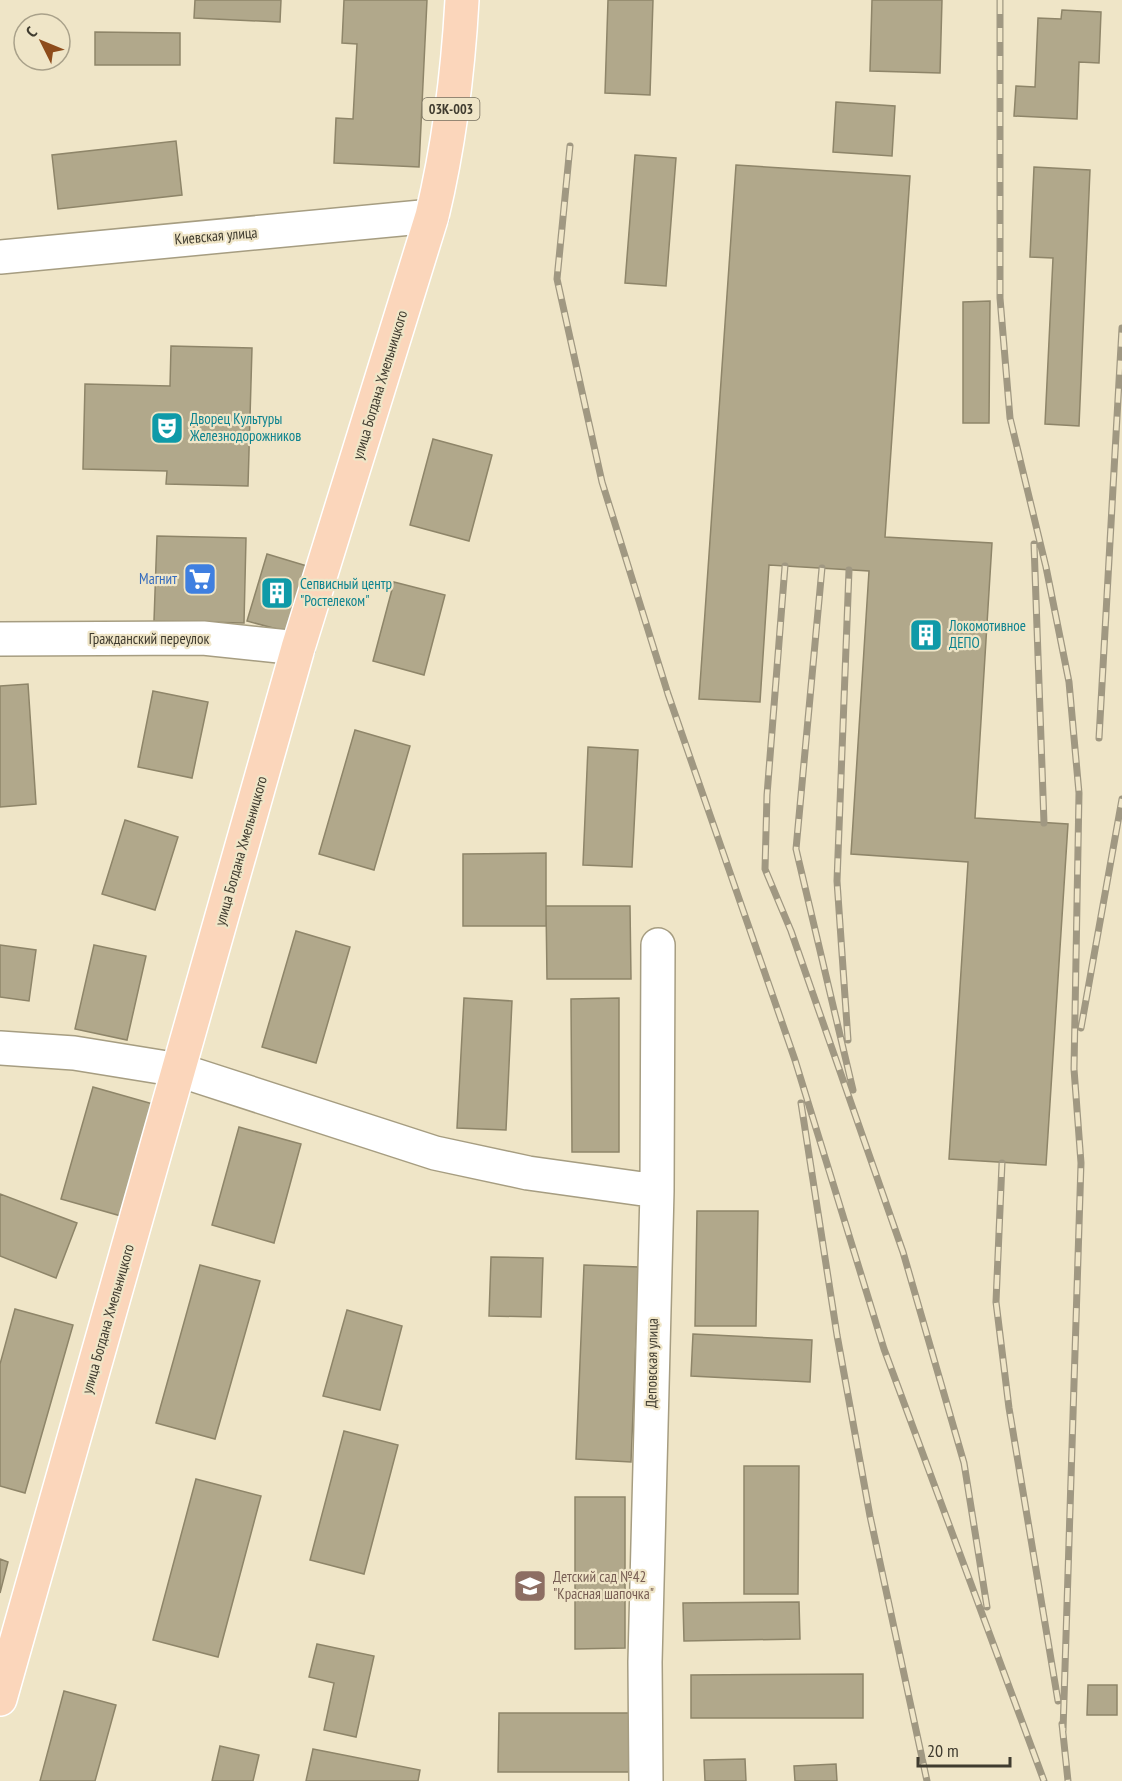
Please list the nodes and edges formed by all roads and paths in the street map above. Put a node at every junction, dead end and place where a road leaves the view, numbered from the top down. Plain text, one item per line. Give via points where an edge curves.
1 (462, 0) edge
2 (432, 216) junction
3 (0, 257) edge
4 (0, 639) edge
5 (298, 648) junction
6 (658, 945) dead end
7 (0, 1048) edge
8 (179, 1070) junction
9 (657, 1191) junction
10 (0, 1699) edge
11 (646, 1781) edge

1 - 2 main road, улица Богдана Хмельницкого / 03К-003 via 443,167
2 - 3 street, Киевская улица
2 - 5 main road, улица Богдана Хмельницкого
4 - 5 street, Гражданский переулок via 203,638
5 - 8 main road, улица Богдана Хмельницкого
6 - 9 street, Деповская улица
7 - 8 street via 74,1053
8 - 9 street via 435,1153 528,1173
8 - 10 main road, улица Богдана Хмельницкого
9 - 11 street, Деповская улица via 645,1662

